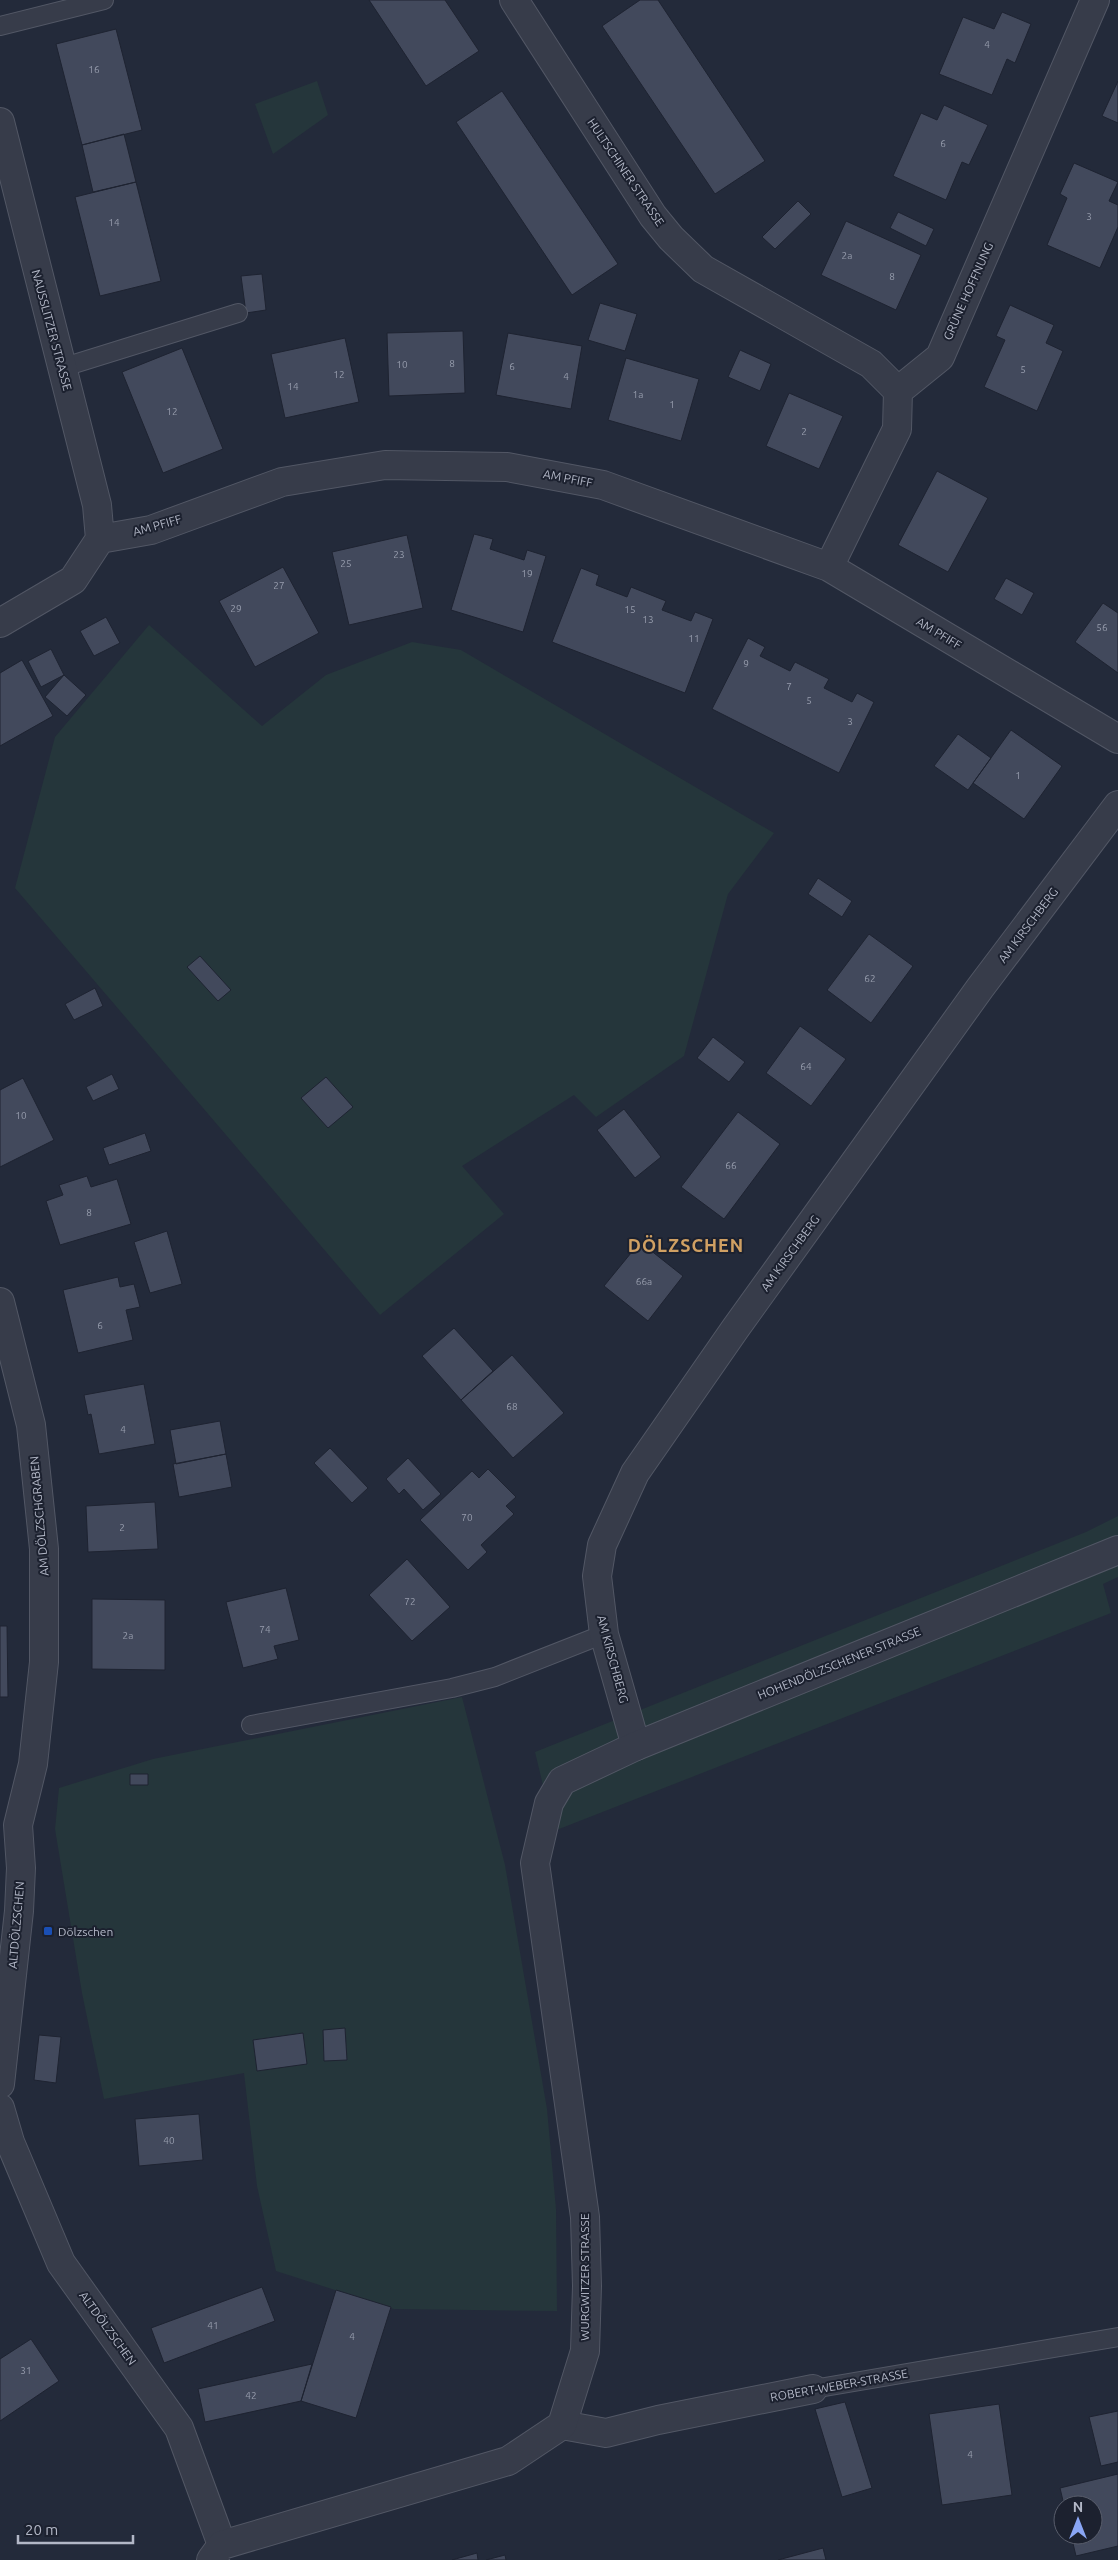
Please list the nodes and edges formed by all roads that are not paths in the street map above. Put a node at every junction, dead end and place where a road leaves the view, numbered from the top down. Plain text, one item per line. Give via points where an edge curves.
1 (104, 0) edge
2 (514, 0) edge
3 (1096, 0) edge
4 (0, 26) edge
5 (0, 122) edge
6 (238, 313) dead end
7 (61, 368) junction
8 (898, 391) junction
9 (100, 538) junction
10 (829, 567) junction
11 (0, 623) edge
12 (1118, 740) edge
13 (1118, 805) edge
14 (1, 1305) edge
15 (1118, 1550) edge
16 (604, 1634) junction
17 (251, 1725) dead end
18 (636, 1746) junction
19 (33, 1764) joint
20 (562, 1781) joint
21 (9, 1831) edge
22 (0, 2084) edge
23 (0, 2108) edge
24 (1118, 2337) edge
25 (812, 2389) joint
26 (562, 2425) junction
27 (216, 2552) edge

1 - 4 lane
2 - 8 street, HULTSCHINER STRASSE via 653,216 671,238 703,269 872,364
3 - 8 street, GRÜNE HOFFNUNG via 940,357
5 - 7 street, NAUSSLITZER STRASSE
6 - 7 lane
7 - 9 street, NAUSSLITZER STRASSE via 97,505
8 - 10 street via 897,429
9 - 10 street, AM PFIFF via 151,530 282,482 385,465 507,467 603,485
9 - 11 street via 73,580
10 - 12 street, AM PFIFF
13 - 16 street, AM KIRSCHBERG via 969,1004 635,1473 602,1545 597,1576
14 - 19 street, AM DÖLZSCHGRABEN via 31,1425 44,1549 44,1662
15 - 18 street, HOHENDÖLZSCHENER STRASSE
16 - 17 lane via 495,1676 452,1688
16 - 18 street, AM KIRSCHBERG
18 - 20 street, HOHENDÖLZSCHENER STRASSE
19 - 21 street, ALTDÖLZSCHEN
20 - 26 street, WURGWITZER STRASSE via 549,1803 535,1863 585,2217 585,2351
21 - 22 street, ALTDÖLZSCHEN via 21,1868
23 - 27 street, ALTDÖLZSCHEN via 10,2142 61,2263 179,2428
24 - 25 lane, ROBERT-WEBER-STRASSE
25 - 26 street, ROBERT-WEBER-STRASSE via 606,2433
26 - 27 street via 508,2461

